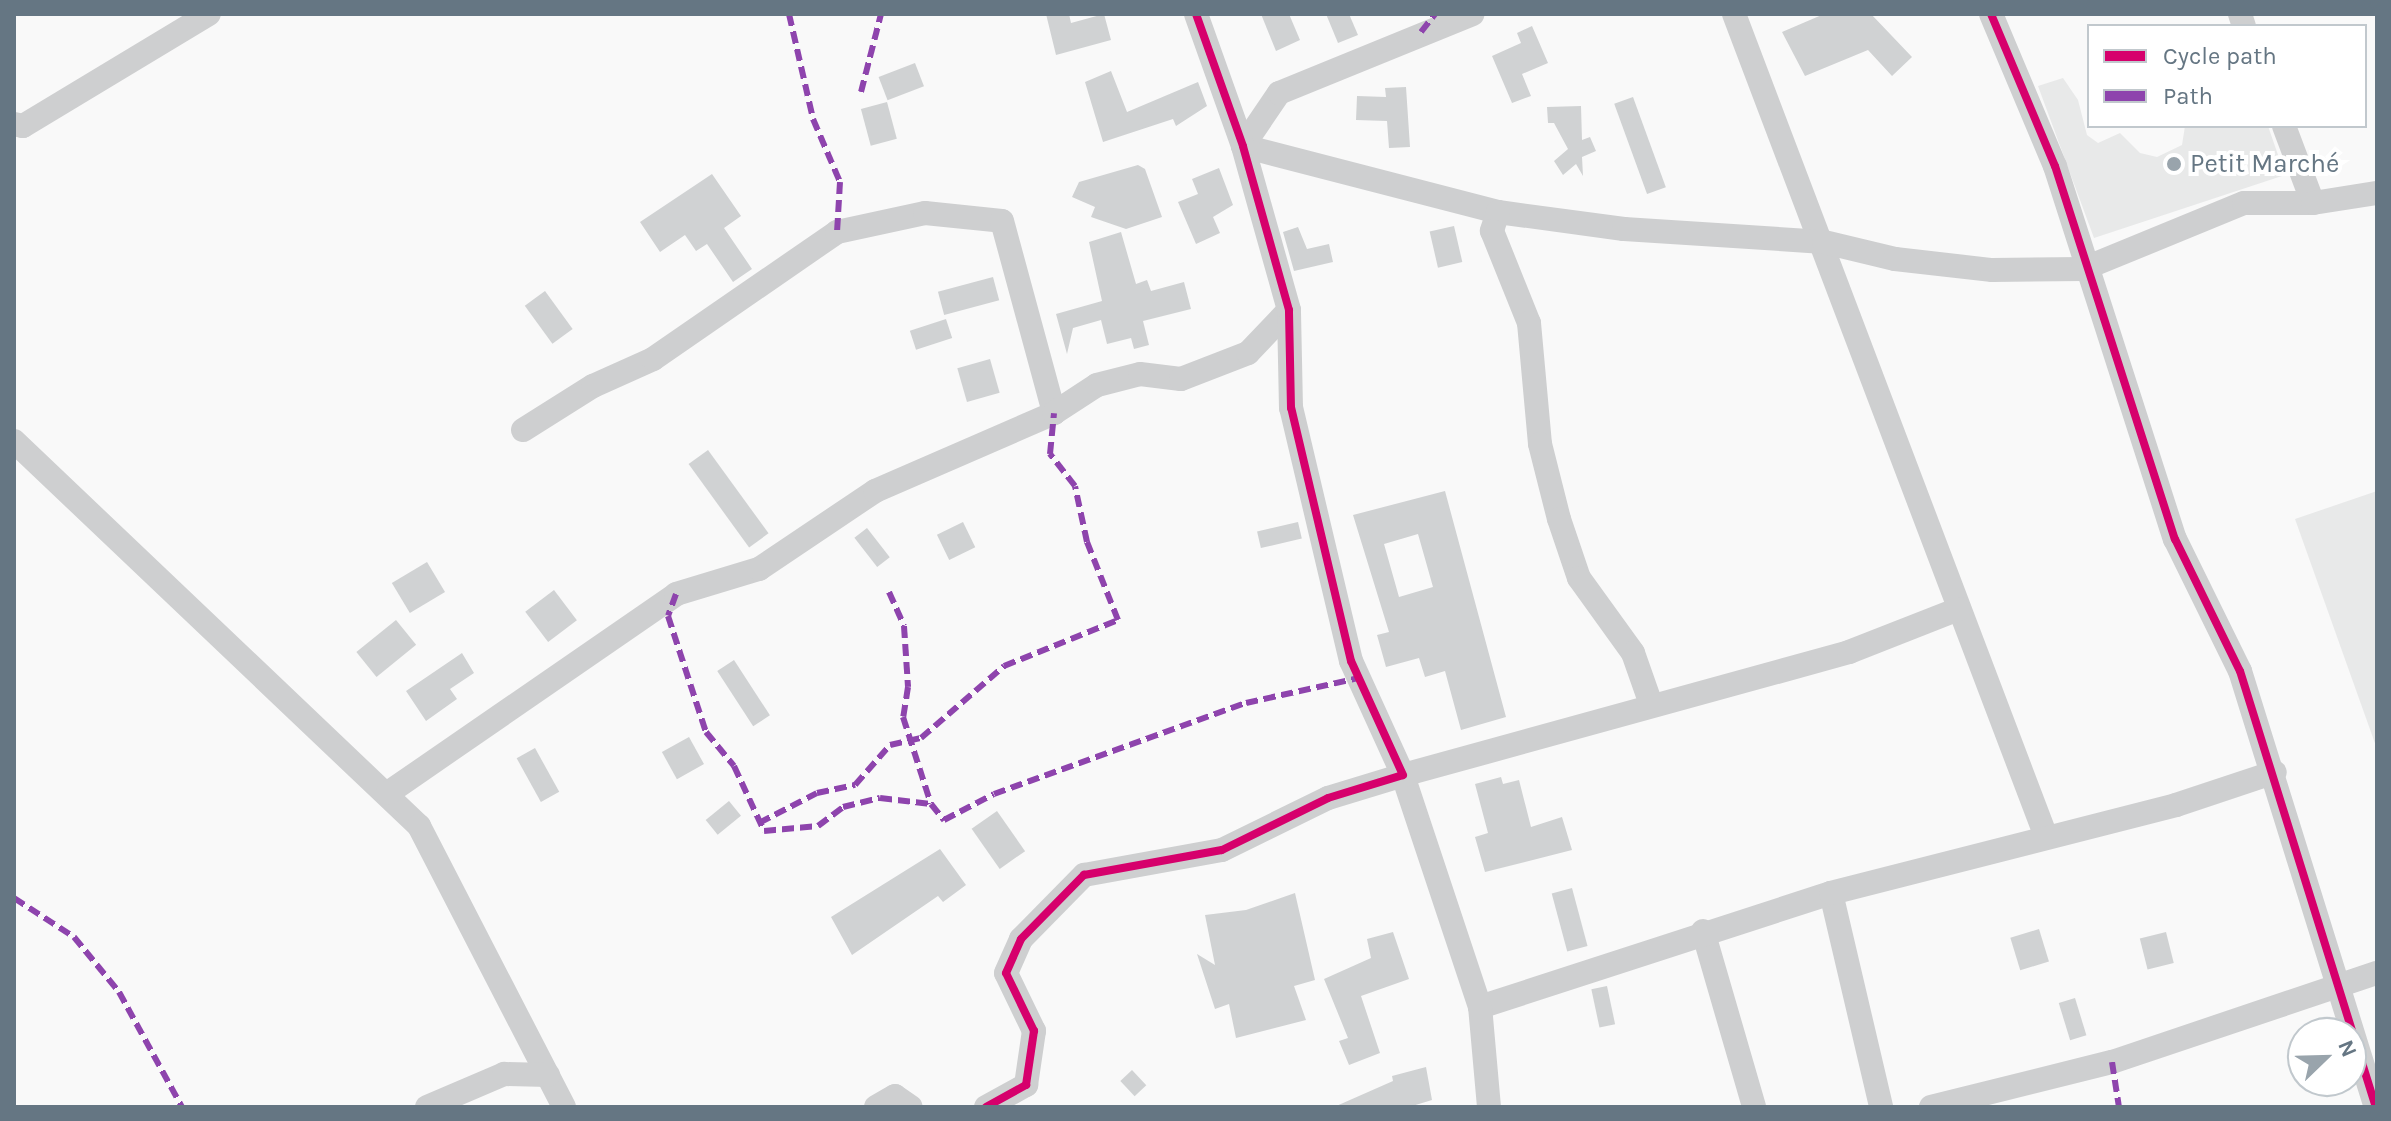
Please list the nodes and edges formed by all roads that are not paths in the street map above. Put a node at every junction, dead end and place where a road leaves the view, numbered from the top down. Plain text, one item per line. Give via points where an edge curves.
1 (209, 14) edge
2 (1196, 14) edge
3 (1473, 14) edge
4 (1734, 14) edge
5 (1991, 14) edge
6 (14, 124) edge
7 (2285, 128) edge
8 (1243, 146) junction
9 (2377, 193) edge
10 (2313, 203) junction
11 (1498, 212) junction
12 (1824, 242) junction
13 (2088, 267) junction
14 (1289, 310) junction
15 (1054, 413) junction
16 (523, 430) dead end
17 (14, 441) edge
18 (1959, 609) junction
19 (1651, 704) junction
20 (2275, 772) junction
21 (1403, 775) junction
22 (388, 793) junction
23 (2045, 834) junction
24 (1831, 893) junction
25 (1703, 931) junction
26 (2377, 973) edge
27 (2341, 989) junction
28 (1480, 1007) junction
29 (548, 1075) junction
30 (427, 1107) edge
31 (564, 1107) edge
32 (876, 1107) edge
33 (911, 1107) edge
34 (986, 1107) edge
35 (1489, 1107) edge
36 (1754, 1107) edge
37 (1881, 1107) edge
38 (1931, 1107) edge
39 (2376, 1107) edge

1 - 6 street via 23,126
2 - 8 street
3 - 8 street via 1279,93
4 - 12 street
5 - 13 street via 2055,166
7 - 10 street
8 - 11 street
8 - 14 street
9 - 10 street
10 - 13 street via 2244,203
11 - 12 street via 1624,229
11 - 19 street via 1492,231 1529,323 1540,444 1559,519 1579,578 1633,653
12 - 13 street via 1895,259 1992,270
12 - 18 street
13 - 20 street via 2175,539 2240,671
14 - 15 street via 1248,353 1214,368 1181,379 1140,374 1097,385
14 - 21 street via 1291,408 1332,585 1351,661
15 - 16 street via 1002,221 925,213 837,232 653,359 593,386
15 - 22 street via 875,491 759,569 676,594
17 - 22 street
18 - 19 street via 1849,652
18 - 23 street
19 - 21 street
20 - 23 street via 2176,805
20 - 27 street
21 - 28 street
21 - 34 street via 1328,798 1222,850 1084,875 1021,939 1006,973 1034,1031 1026,1085
22 - 29 street via 419,826
23 - 24 street
24 - 25 street
24 - 37 street
25 - 28 street
25 - 36 street
26 - 27 street
27 - 38 street via 2112,1062
27 - 39 street
28 - 35 street via 1480,1064
29 - 30 street via 504,1074
29 - 31 street
32 - 33 street via 895,1096

